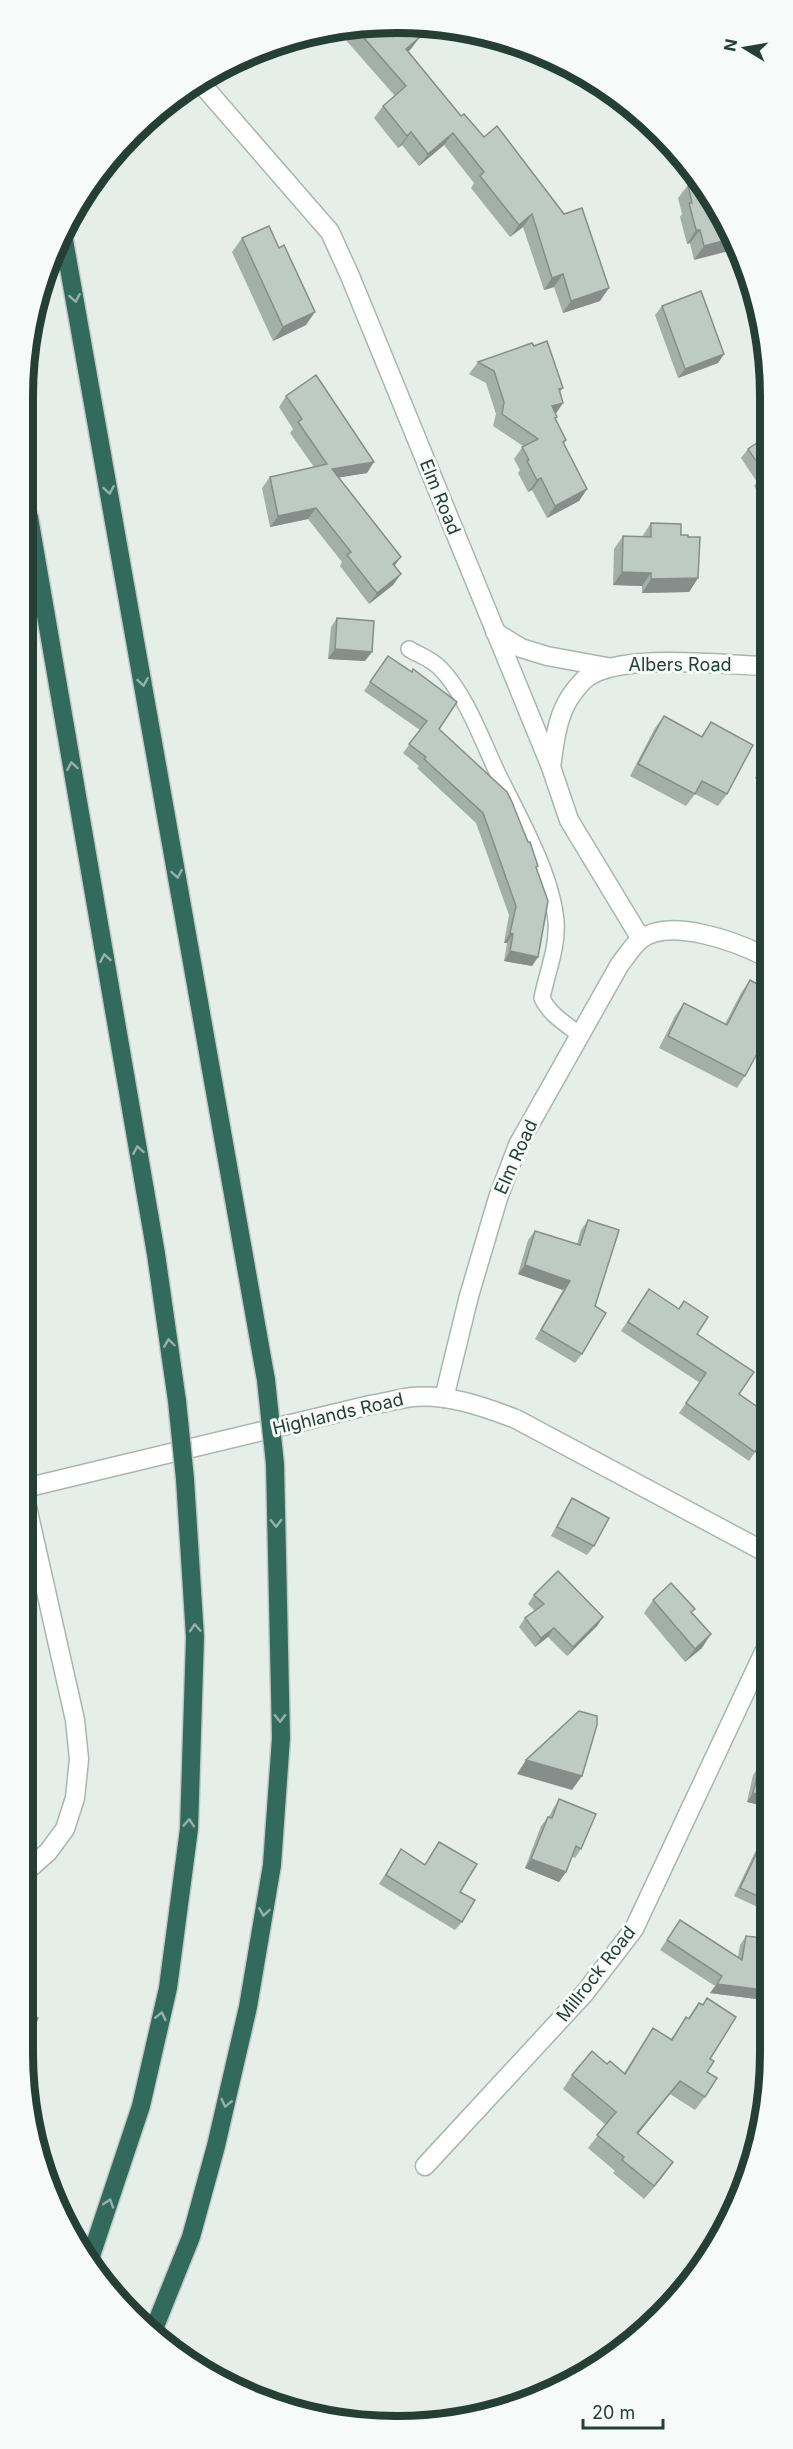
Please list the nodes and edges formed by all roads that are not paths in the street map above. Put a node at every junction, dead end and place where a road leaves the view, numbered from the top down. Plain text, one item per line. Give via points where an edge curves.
1 (205, 88) edge
2 (65, 247) edge
3 (33, 540) edge
4 (495, 632) junction
5 (408, 649) dead end
6 (760, 666) edge
7 (607, 667) junction
8 (550, 767) junction
9 (641, 939) junction
10 (760, 954) edge
11 (580, 1035) junction
12 (444, 1398) junction
13 (33, 1486) edge
14 (33, 1534) edge
15 (760, 1549) edge
16 (760, 1661) edge
17 (33, 1865) edge
18 (425, 2166) dead end
19 (92, 2252) edge
20 (156, 2325) edge

1 - 4 street, Elm Road via 330,232
2 -> 20 highway, bridge via 266,1380 275,1464 281,1738 272,1865 248,2007 216,2146 191,2237
19 -> 3 highway, bridge via 141,2106 168,1988 189,1828 195,1637 177,1401 154,1243
4 - 7 street via 521,648
4 - 8 street, Elm Road
5 - 11 lane via 440,668 454,687 533,848 550,894 555,921 555,948 542,998 555,1016
6 - 7 street, Albers Road via 642,662
7 - 8 street, Albers Road via 586,677 566,704
8 - 9 street, Elm Road via 569,820
9 - 10 street via 665,930 700,933
9 - 11 street, Elm Road via 620,964
11 - 12 street, Elm Road via 518,1145 502,1187
12 - 13 street, Highlands Road via 412,1397 370,1405
12 - 15 street, Highlands Road via 477,1404 516,1419
14 - 17 street via 75,1720 79,1759 75,1798 65,1829
16 - 18 street, Millrock Road via 634,1929 584,1994

